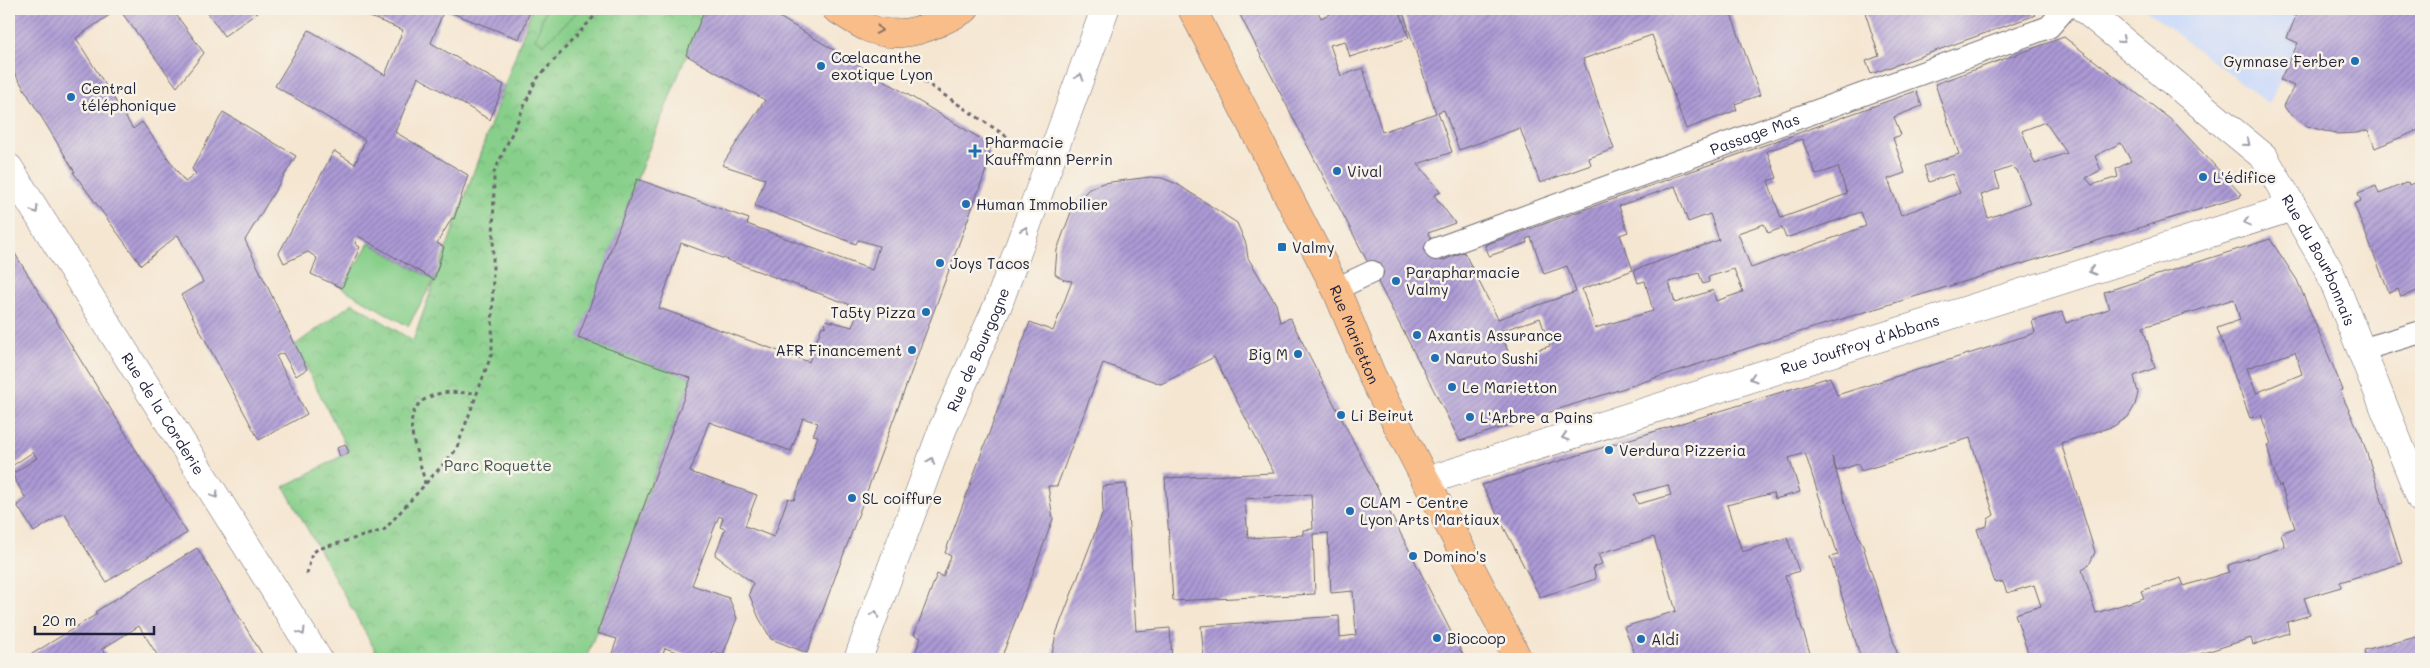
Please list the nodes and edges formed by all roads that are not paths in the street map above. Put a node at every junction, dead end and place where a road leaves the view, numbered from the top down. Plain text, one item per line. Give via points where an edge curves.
1 (836, 9) edge
2 (965, 9) edge
3 (1105, 9) edge
4 (1192, 9) edge
5 (2065, 9) edge
6 (2084, 9) edge
7 (9, 168) edge
8 (2293, 207) junction
9 (1436, 249) dead end
10 (1372, 272) dead end
11 (1336, 289) junction
12 (2421, 332) edge
13 (2361, 350) junction
14 (2416, 471) edge
15 (1426, 481) junction
16 (2421, 499) edge
17 (318, 659) edge
18 (858, 659) edge
19 (1518, 659) edge

1 -> 2 main road via 867,28 902,34 938,25
18 -> 3 street, Rue de Bourgogne via 943,428 998,305
4 - 11 main road, Rue Marietton
5 - 9 lane, Passage Mas via 2050,28
6 -> 8 street, Rue du Bourbonnais via 2264,157
7 -> 17 street, Rue de la Corderie
8 - 13 street, Rue du Bourbonnais via 2329,270
8 -> 15 street, Rue Jouffroy d'Abbans
10 - 11 lane
11 - 15 main road, Rue Marietton via 1372,376
12 - 13 lane
13 - 14 street, Rue du Bourbonnais
14 - 16 street, Rue du Bourbonnais
15 - 19 main road, Rue Marietton

